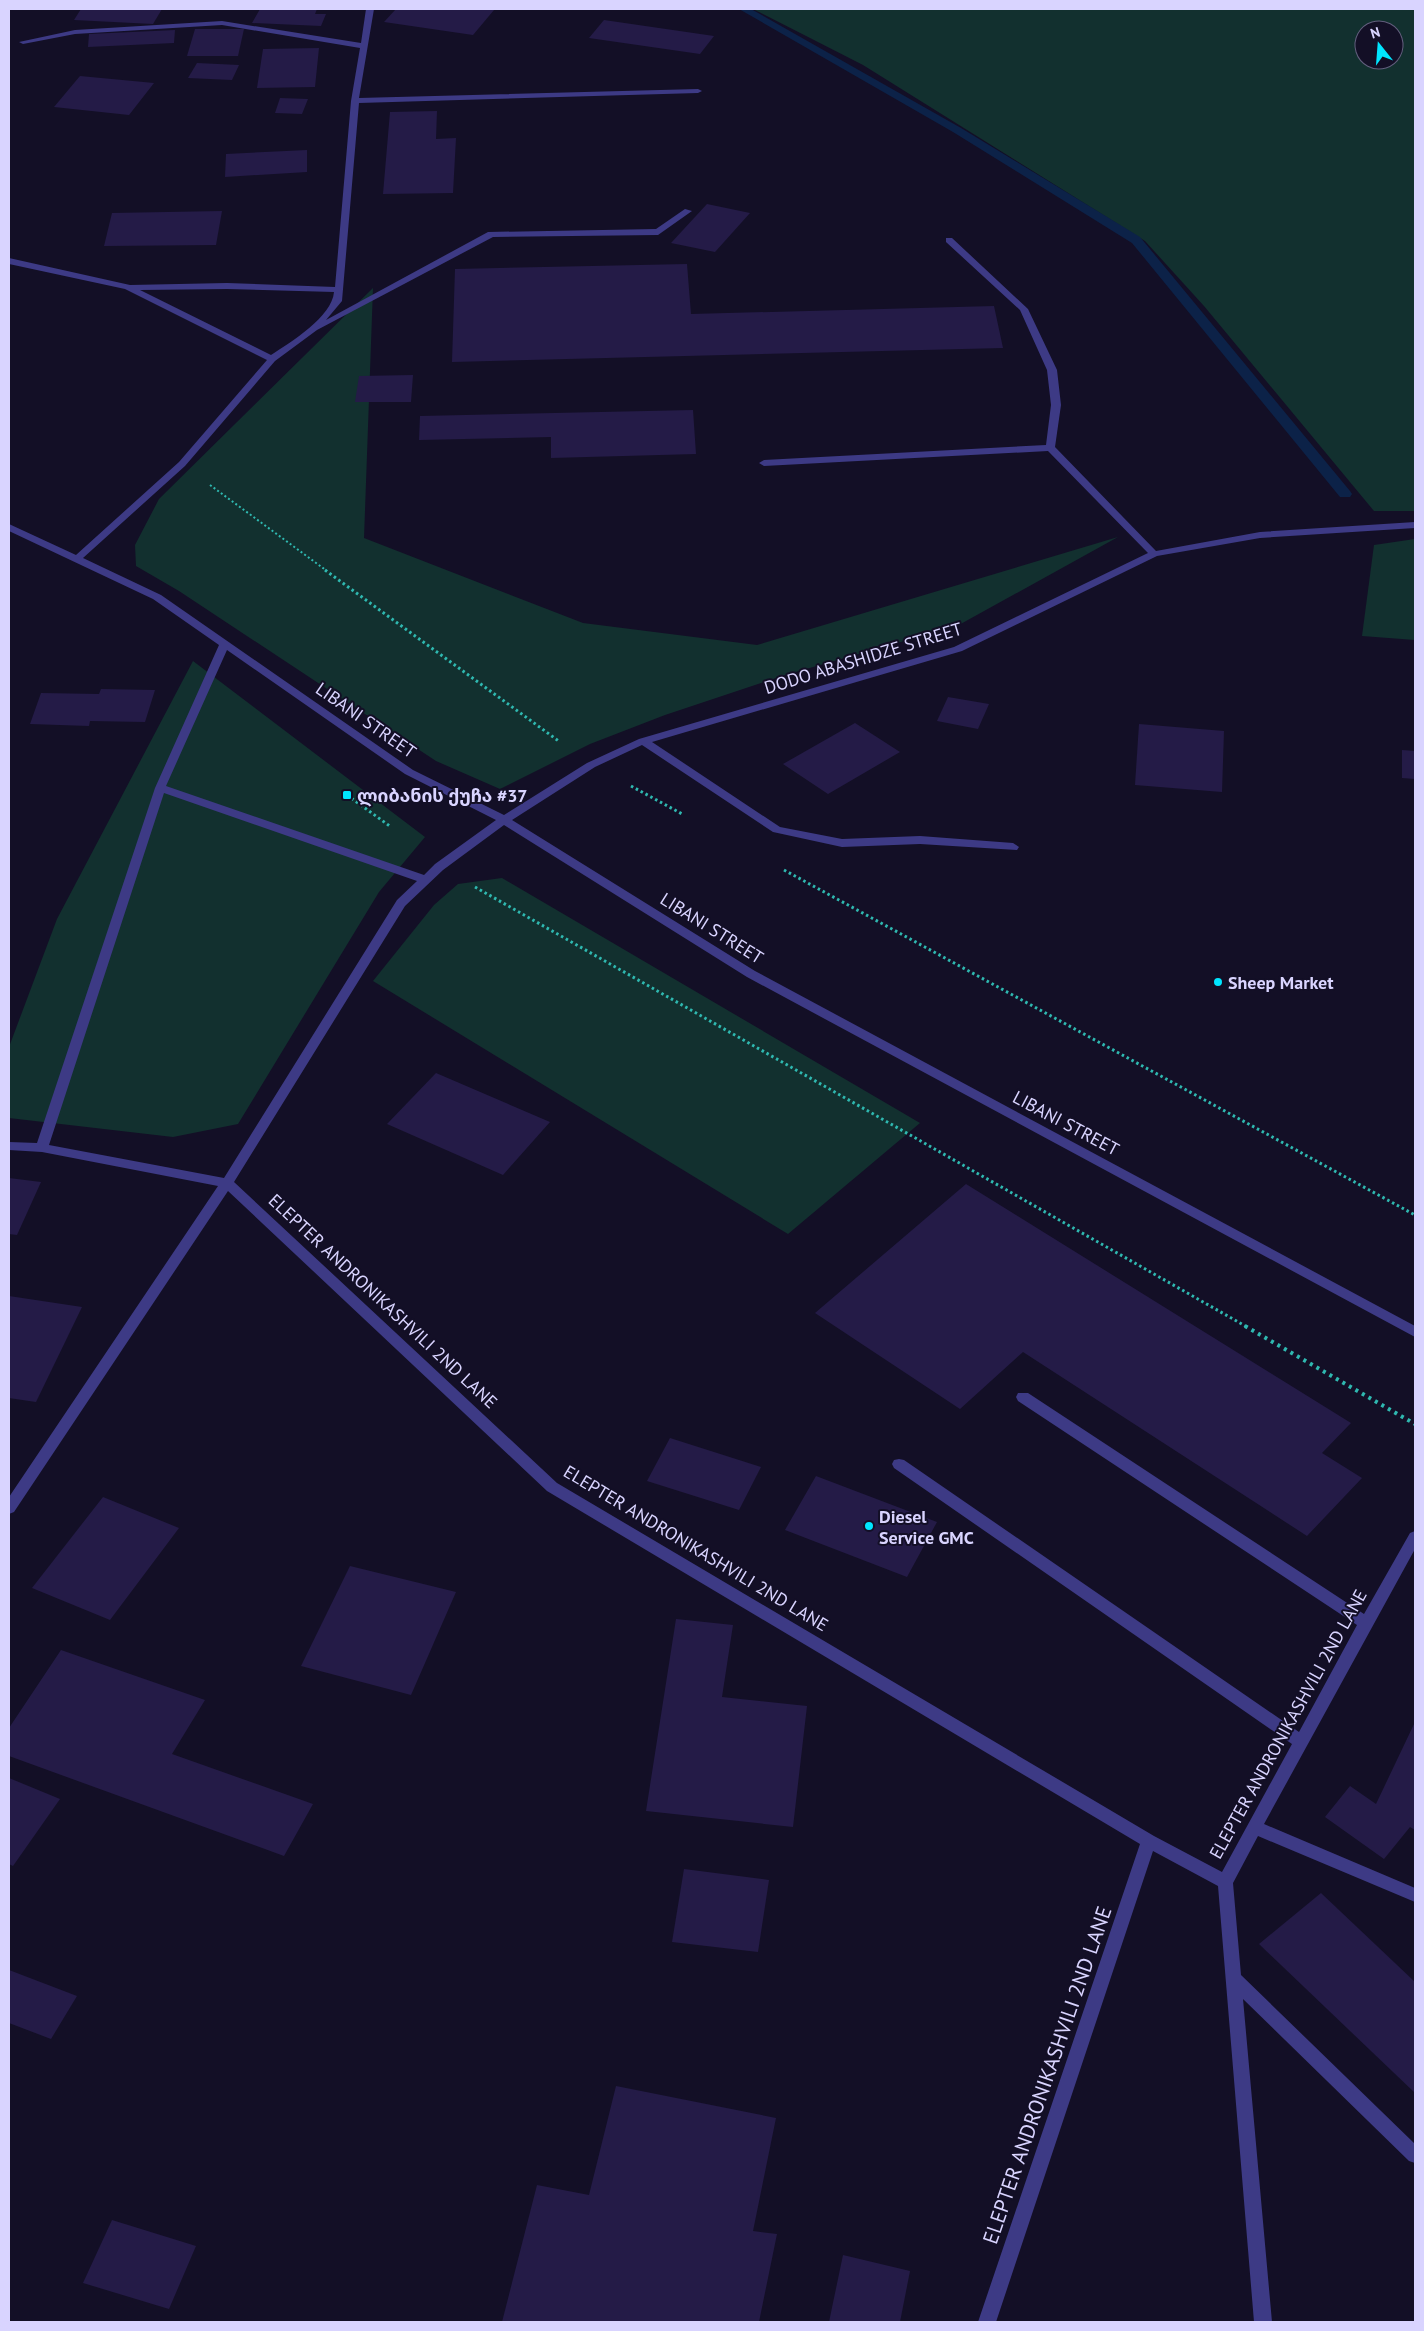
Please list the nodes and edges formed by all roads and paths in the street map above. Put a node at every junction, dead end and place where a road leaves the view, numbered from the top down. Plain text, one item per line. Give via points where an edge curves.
1 (370, 9) edge
2 (23, 42) dead end
3 (364, 46) junction
4 (698, 91) dead end
5 (355, 101) junction
6 (688, 211) dead end
7 (949, 240) dead end
8 (9, 261) edge
9 (128, 287) junction
10 (339, 290) junction
11 (311, 332) junction
12 (272, 359) junction
13 (1050, 448) junction
14 (764, 463) dead end
15 (1415, 525) edge
16 (9, 527) edge
17 (1154, 554) junction
18 (77, 559) junction
19 (225, 644) junction
20 (643, 741) junction
21 (160, 788) junction
22 (347, 795) dead end
23 (504, 820) junction
24 (1013, 847) dead end
25 (443, 864) junction
26 (426, 880) junction
27 (9, 1146) edge
28 (42, 1148) junction
29 (227, 1183) junction
30 (1415, 1332) edge
31 (1023, 1397) dead end
32 (1415, 1424) edge
33 (899, 1464) dead end
34 (9, 1508) edge
35 (1415, 1537) edge
36 (1366, 1623) junction
37 (1301, 1742) junction
38 (1254, 1827) junction
39 (1149, 1841) junction
40 (1225, 1882) junction
41 (1415, 1895) edge
42 (1232, 1978) junction
43 (1415, 2155) edge
44 (987, 2322) edge
45 (1263, 2322) edge

1 - 3 street
2 - 3 street via 75,32 222,23
3 - 5 street
4 - 5 street
5 - 10 street
6 - 11 street via 658,232 491,234
7 - 13 street via 1024,309 1052,370 1056,405
8 - 9 street
9 - 10 street
9 - 12 street
10 - 11 street via 338,302
11 - 12 street
12 - 18 street via 182,464
13 - 14 street
13 - 17 street
15 - 17 street, DODO ABASHIDZE STREET via 1260,534
16 - 18 street, LIBANI STREET
17 - 20 street, DODO ABASHIDZE STREET via 958,649
18 - 19 street, LIBANI STREET via 157,597
19 - 21 street
19 - 23 street, LIBANI STREET via 409,772
20 - 23 street, DODO ABASHIDZE STREET via 591,765
20 - 24 street via 777,830 842,843 920,840
21 - 26 street
21 - 28 street
22 - 25 path
23 - 25 street
23 - 30 street, LIBANI STREET via 751,974
25 - 26 street
25 - 32 path via 480,891 957,1160
26 - 29 street via 401,903
27 - 28 street
28 - 29 street
29 - 34 street
29 - 39 street, ELEPTER ANDRONIKASHVILI 2ND LANE via 552,1487
31 - 36 street
33 - 37 street
35 - 36 street, ELEPTER ANDRONIKASHVILI 2ND LANE
36 - 37 street, ELEPTER ANDRONIKASHVILI 2ND LANE
37 - 38 street, ELEPTER ANDRONIKASHVILI 2ND LANE
38 - 40 street, ELEPTER ANDRONIKASHVILI 2ND LANE
38 - 41 street
39 - 40 street, ELEPTER ANDRONIKASHVILI 2ND LANE
39 - 44 street, ELEPTER ANDRONIKASHVILI 2ND LANE
40 - 42 street
42 - 43 street
42 - 45 street

